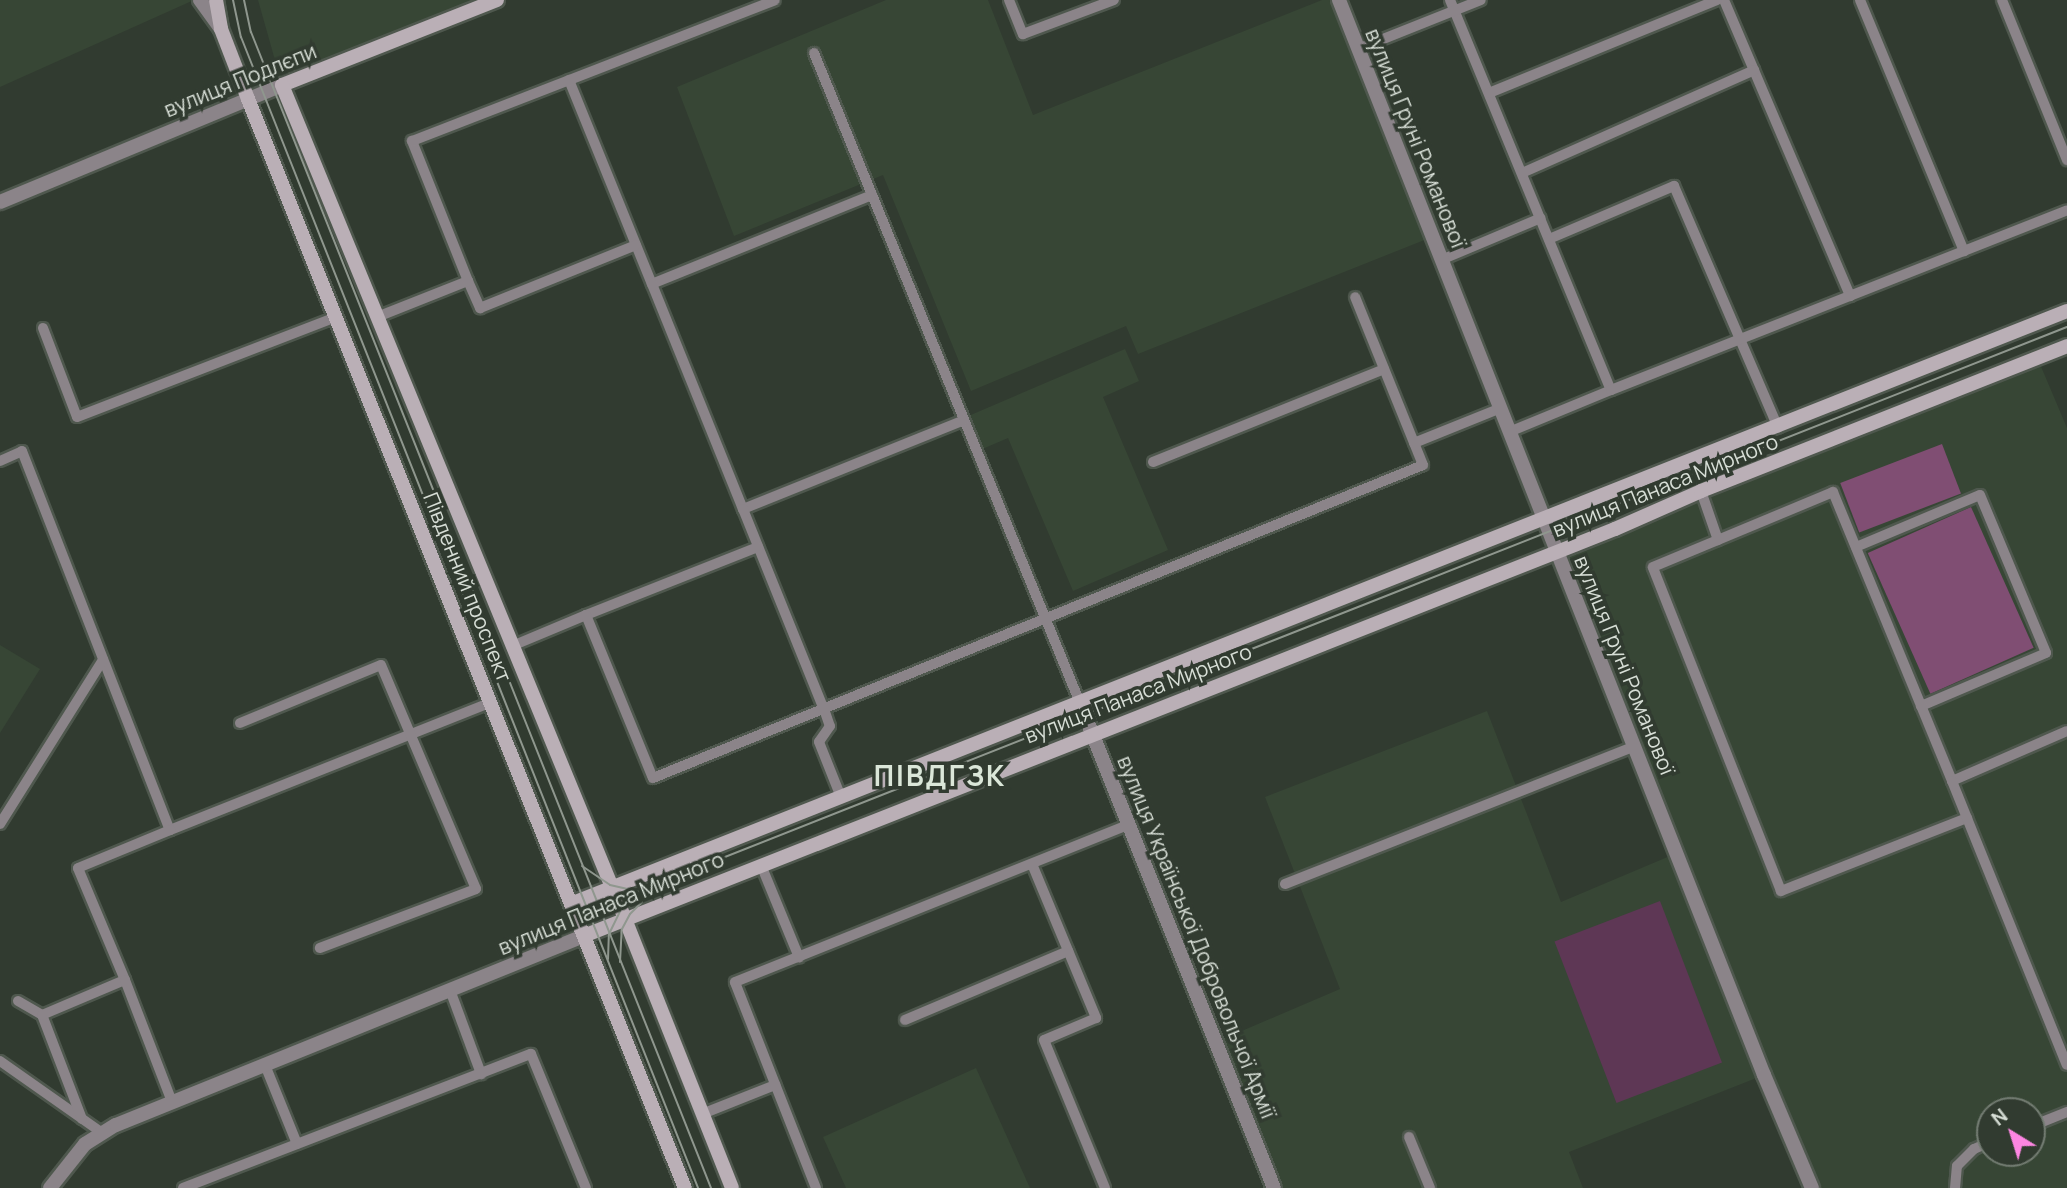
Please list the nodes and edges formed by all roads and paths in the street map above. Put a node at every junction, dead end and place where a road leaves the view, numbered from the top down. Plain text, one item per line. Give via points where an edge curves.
1 (200, 0) edge
2 (216, 0) edge
3 (497, 0) edge
4 (775, 0) edge
5 (1009, 0) edge
6 (1114, 0) edge
7 (1339, 0) edge
8 (1450, 0) edge
9 (1481, 0) edge
10 (1717, 0) edge
11 (1724, 0) edge
12 (1860, 0) edge
13 (2002, 0) edge
14 (1455, 10) junction
15 (221, 29) junction
16 (1358, 49) junction
17 (814, 53) dead end
18 (1754, 70) junction
19 (569, 80) junction
20 (282, 85) junction
21 (1489, 93) junction
22 (248, 99) junction
23 (2067, 160) edge
24 (1521, 173) junction
25 (872, 195) junction
26 (0, 202) edge
27 (2067, 210) edge
28 (1541, 218) junction
29 (1549, 239) junction
30 (636, 245) junction
31 (1964, 251) junction
32 (1441, 260) junction
33 (468, 281) junction
34 (652, 284) junction
35 (1850, 296) junction
36 (1355, 297) dead end
37 (2067, 311) edge
38 (336, 317) junction
39 (377, 317) junction
40 (43, 328) dead end
41 (1739, 339) junction
42 (2067, 346) edge
43 (1384, 369) junction
44 (1611, 390) junction
45 (1501, 408) junction
46 (964, 420) junction
47 (1778, 428) junction
48 (1509, 432) junction
49 (1414, 443) junction
50 (0, 461) edge
51 (1153, 462) dead end
52 (1701, 491) junction
53 (743, 509) junction
54 (1546, 519) junction
55 (1718, 540) junction
56 (758, 547) junction
57 (1856, 547) junction
58 (1558, 551) junction
59 (586, 615) junction
60 (1045, 619) junction
61 (512, 646) junction
62 (103, 660) junction
63 (491, 702) junction
64 (1080, 703) junction
65 (1921, 706) junction
66 (824, 709) junction
67 (240, 723) dead end
68 (2067, 731) edge
69 (412, 733) junction
70 (1092, 734) junction
71 (1635, 746) junction
72 (1952, 781) junction
73 (841, 797) junction
74 (1967, 818) junction
75 (0, 824) edge
76 (1130, 824) junction
77 (170, 830) junction
78 (1032, 864) junction
79 (761, 866) junction
80 (1285, 884) dead end
81 (611, 887) junction
82 (573, 904) junction
83 (625, 919) junction
84 (586, 935) junction
85 (320, 948) dead end
86 (1068, 951) junction
87 (799, 957) junction
88 (125, 980) junction
89 (450, 990) junction
90 (18, 1001) dead end
91 (42, 1015) junction
92 (905, 1020) dead end
93 (0, 1061) edge
94 (265, 1065) junction
95 (2067, 1065) edge
96 (481, 1074) junction
97 (775, 1085) junction
98 (172, 1102) junction
99 (2067, 1112) edge
100 (702, 1114) junction
101 (82, 1119) junction
102 (2046, 1120) edge
103 (101, 1132) junction
104 (1409, 1137) dead end
105 (297, 1144) junction
106 (1976, 1148) edge
107 (50, 1188) edge
108 (183, 1188) edge
109 (586, 1188) edge
110 (685, 1188) edge
111 (732, 1188) edge
112 (816, 1188) edge
113 (1105, 1188) edge
114 (1274, 1188) edge
115 (1430, 1188) edge
116 (1812, 1188) edge
117 (1955, 1188) edge

1 - 15 street
2 - 15 main road, Південний проспект
3 - 20 main road, вулиця Подлєпи
4 - 19 lane
5 - 6 lane via 1023,34
7 - 16 street, вулиця Груні Романової
8 - 14 lane
9 - 14 lane
10 - 21 lane
11 - 18 lane
12 - 31 lane
13 - 23 lane
14 - 16 lane
14 - 21 lane
15 - 22 main road, Південний проспект
16 - 32 street, вулиця Груні Романової
17 - 25 lane
18 - 24 lane
18 - 35 lane
19 - 30 lane
19 - 33 lane via 412,141
20 - 22 street, вулиця Подлєпи
20 - 39 main road, Південний проспект
21 - 24 lane
22 - 26 street, вулиця Подлєпи
22 - 38 main road, Південний проспект
24 - 28 lane
25 - 34 lane
25 - 46 lane
27 - 31 lane
28 - 29 lane
28 - 32 lane
29 - 41 lane via 1674,186
29 - 44 lane
30 - 33 lane via 480,309
30 - 34 lane
31 - 35 lane
32 - 45 street, вулиця Груні Романової
33 - 39 lane
34 - 53 lane
35 - 41 lane
36 - 43 lane
37 - 47 main road, вулиця Панаса Мирного
38 - 40 lane via 77,417
38 - 63 main road, Південний проспект
39 - 61 main road, Південний проспект
41 - 44 lane
41 - 47 lane
42 - 52 main road, вулиця Панаса Мирного
43 - 49 lane
43 - 51 lane
44 - 48 lane
45 - 48 street, вулиця Груні Романової
45 - 49 lane
46 - 53 lane
46 - 60 lane
47 - 54 main road, вулиця Панаса Мирного
48 - 54 street, вулиця Груні Романової
49 - 60 lane via 1423,465
50 - 62 lane via 22,451
52 - 55 lane
52 - 58 main road, вулиця Панаса Мирного
53 - 56 lane
54 - 58 street, вулиця Груні Романової
54 - 64 main road, вулиця Панаса Мирного
55 - 57 lane via 1833,492
55 - 74 lane via 1653,566 1781,891
56 - 59 lane
56 - 66 lane
57 - 65 lane
57 - 65 lane via 1980,495 2046,653
58 - 70 main road, вулиця Панаса Мирного
58 - 71 street, вулиця Груні Романової
59 - 61 lane
59 - 66 lane via 653,779
60 - 64 lane
60 - 66 lane
61 - 81 main road, Південний проспект
62 - 75 lane
62 - 77 lane
63 - 69 lane
63 - 82 main road, Південний проспект
64 - 70 street, вулиця Української Добровольчої Армії
64 - 73 main road, вулиця Панаса Мирного
65 - 72 lane
66 - 73 lane via 830,726 819,741
67 - 69 lane via 381,665
68 - 72 lane
69 - 77 lane
69 - 85 lane via 476,888
70 - 76 street, вулиця Української Добровольчої Армії
70 - 79 main road, вулиця Панаса Мирного
71 - 80 lane
71 - 116 street, вулиця Груні Романової
72 - 74 lane
73 - 81 main road, вулиця Панаса Мирного
74 - 95 lane
76 - 78 lane
76 - 114 street, вулиця Української Добровольчої Армії
77 - 88 lane via 78,868
78 - 86 lane
78 - 87 lane
79 - 83 main road, вулиця Панаса Мирного
79 - 87 lane
81 - 82 main road, вулиця Панаса Мирного
81 - 83 main road, Південний проспект
82 - 84 main road, Південний проспект
83 - 84 main road, вулиця Панаса Мирного
83 - 100 main road, Південний проспект
84 - 89 street, вулиця Панаса Мирного
84 - 110 main road, Південний проспект
86 - 92 lane
86 - 113 lane via 1096,1018 1044,1040
87 - 97 lane via 734,982
88 - 91 lane
88 - 98 lane
89 - 94 street, вулиця Панаса Мирного
89 - 96 lane
90 - 91 lane
91 - 101 lane
93 - 101 lane
94 - 98 street, вулиця Панаса Мирного
94 - 105 lane
96 - 105 lane
96 - 109 lane via 531,1055
97 - 100 lane
97 - 112 lane
98 - 103 street, вулиця Панаса Мирного
99 - 102 lane
100 - 111 main road, Південний проспект
101 - 103 lane
103 - 107 street, вулиця Панаса Мирного via 75,1154
104 - 115 lane
105 - 108 lane
106 - 117 lane via 1957,1166

